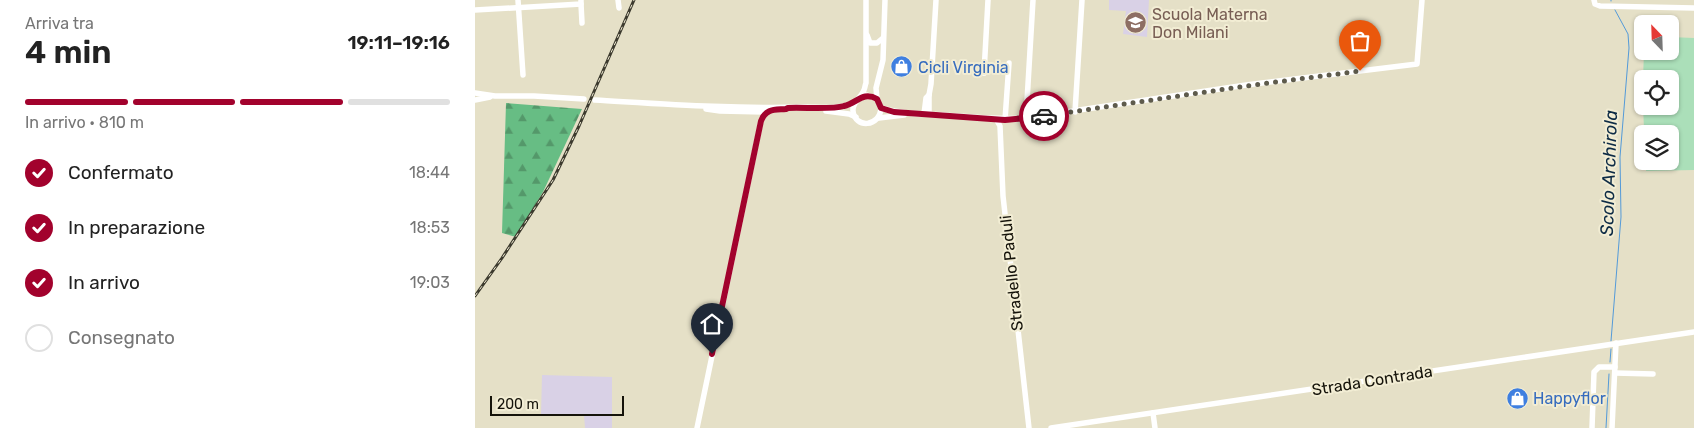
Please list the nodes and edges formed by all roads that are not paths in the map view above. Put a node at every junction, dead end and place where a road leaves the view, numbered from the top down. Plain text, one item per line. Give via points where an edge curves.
1 (519, 0) edge
2 (618, 0) edge
3 (866, 0) edge
4 (885, 0) edge
5 (937, 0) edge
6 (988, 0) edge
7 (1033, 0) edge
8 (1082, 0) edge
9 (1422, 0) edge
10 (1594, 0) edge
11 (581, 2) edge
12 (1639, 3) edge
13 (519, 8) junction
14 (619, 8) dead end
15 (1694, 8) edge
16 (475, 10) edge
17 (582, 23) dead end
18 (865, 23) junction
19 (883, 38) junction
20 (1009, 63) dead end
21 (984, 73) dead end
22 (523, 75) dead end
23 (475, 93) edge
24 (495, 96) junction
25 (584, 99) dead end
26 (877, 99) junction
27 (475, 100) edge
28 (595, 100) dead end
29 (856, 100) junction
30 (699, 106) junction
31 (727, 107) junction
32 (788, 108) junction
33 (881, 108) junction
34 (743, 112) junction
35 (753, 112) junction
36 (766, 112) junction
37 (1075, 112) junction
38 (924, 114) junction
39 (855, 117) junction
40 (879, 118) junction
41 (1027, 118) junction
42 (996, 119) junction
43 (1005, 120) junction
44 (761, 121) junction
45 (1694, 332) edge
46 (1616, 343) junction
47 (1615, 370) junction
48 (1653, 374) dead end
49 (1153, 413) junction
50 (697, 428) edge
51 (1029, 428) edge
52 (1051, 428) edge
53 (1155, 428) edge
54 (1592, 428) edge
55 (1613, 428) edge

1 - 13 street
2 - 14 street
3 - 18 street
4 - 19 street
5 - 38 street via 931,84
6 - 21 street
7 - 41 street
8 - 37 street
9 - 37 street via 1417,64
10 - 12 street via 1597,5
11 - 13 street
11 - 17 street
12 - 15 street
13 - 16 street
13 - 22 street
18 - 19 street via 870,43 877,43
18 - 29 street via 866,82
19 - 26 street
20 - 43 street
23 - 24 street
24 - 25 street
24 - 27 street
26 - 29 street via 867,96
26 - 33 street
28 - 30 street
29 - 32 street via 836,108
29 - 39 street
30 - 31 street
30 - 34 street
31 - 32 street
31 - 34 street
32 - 36 street
33 - 38 street
33 - 40 street
34 - 35 street
35 - 36 street
35 - 44 street
36 - 39 street via 820,111
36 - 44 street
37 - 41 street
38 - 40 street
38 - 42 street
39 - 40 street via 868,124
41 - 43 street
42 - 43 street
42 - 51 street, Stradello Paduli via 1000,126 1003,196
44 - 50 street
45 - 46 street, Strada Contrada
46 - 47 street
46 - 49 street, Strada Contrada
47 - 48 street
47 - 54 street via 1599,367 1595,370
47 - 55 street
49 - 52 street, Strada Contrada
49 - 53 street

